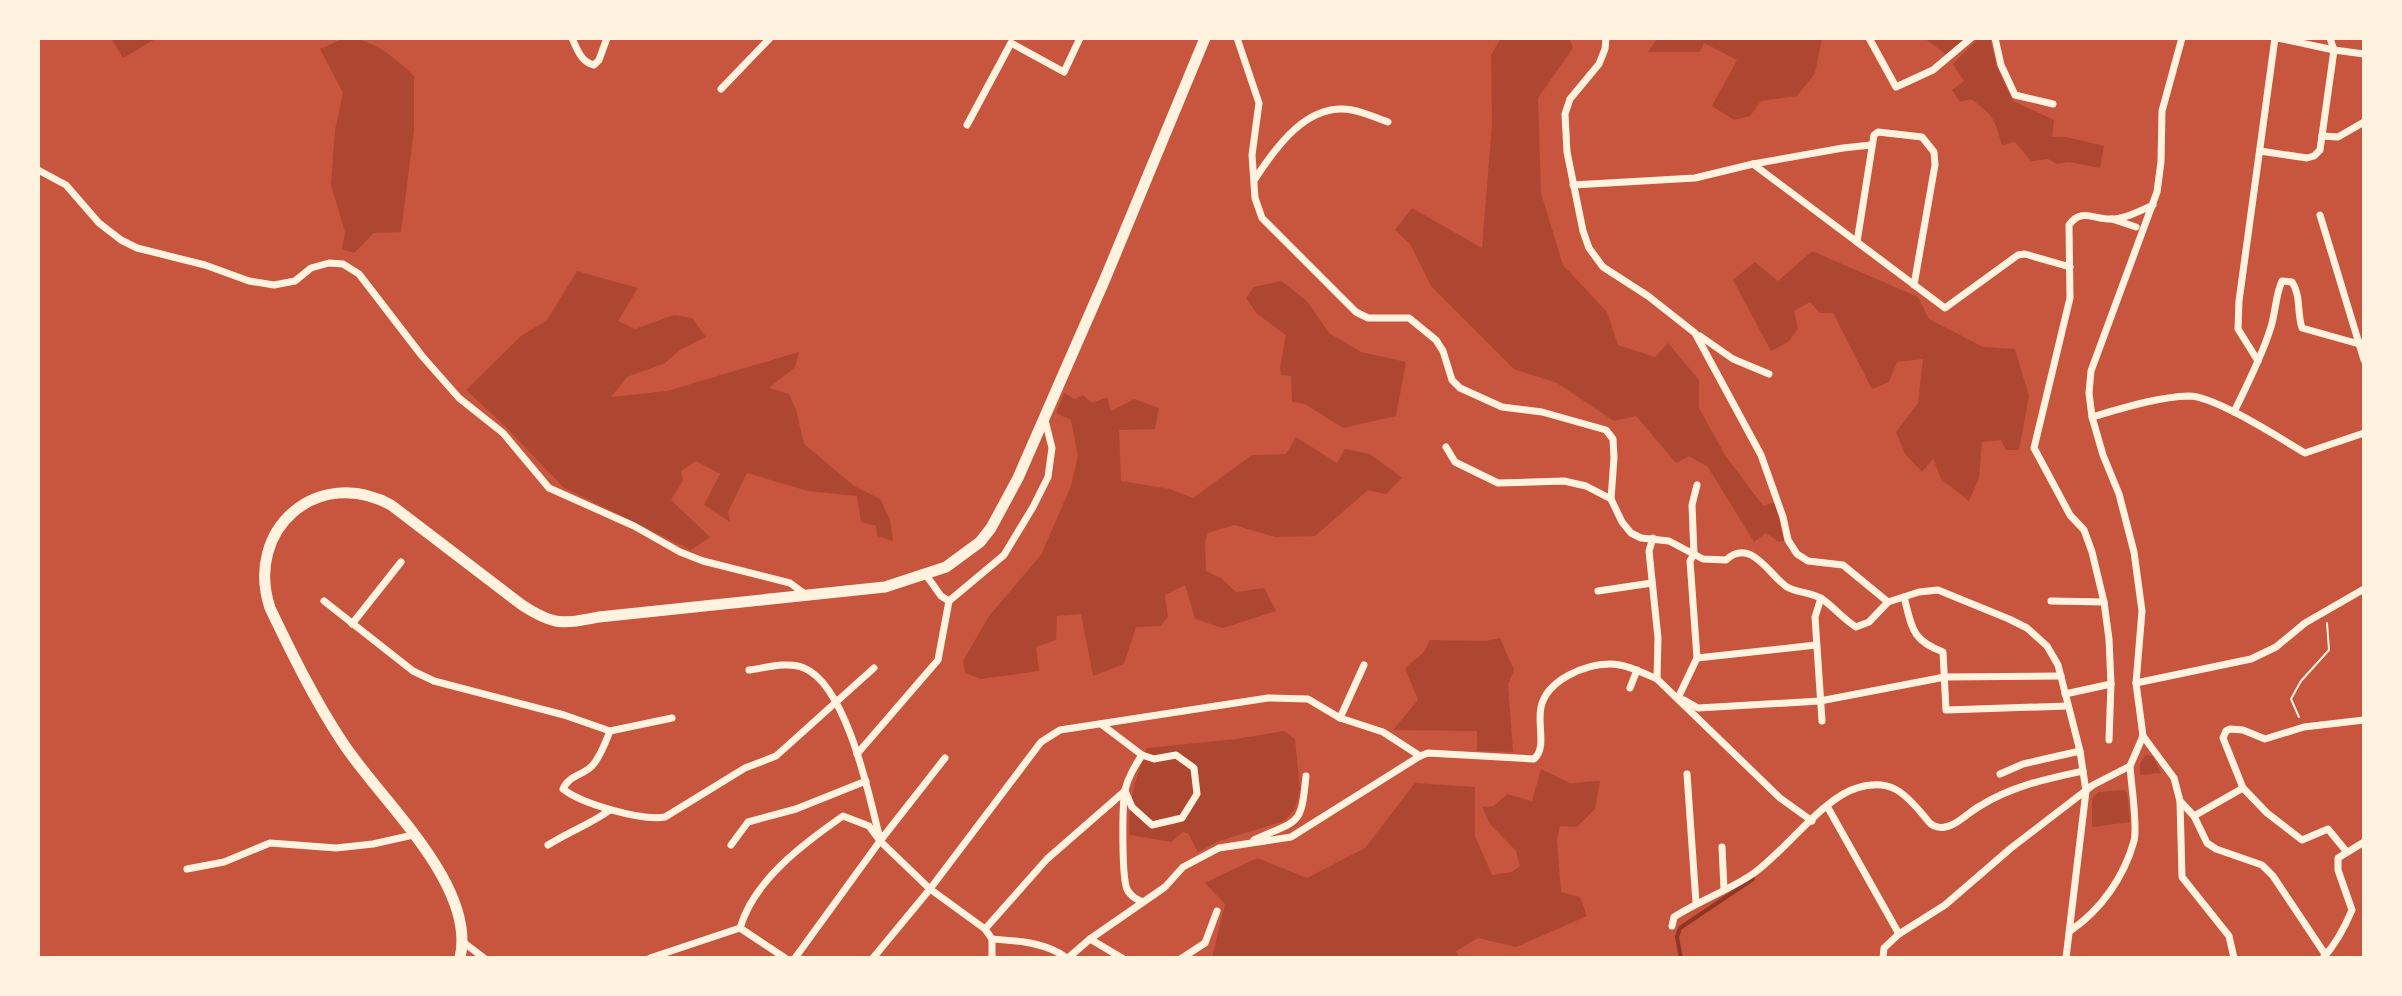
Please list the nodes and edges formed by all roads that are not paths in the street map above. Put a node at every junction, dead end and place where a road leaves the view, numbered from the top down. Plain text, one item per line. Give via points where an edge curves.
1 (572, 38) edge
2 (607, 38) edge
3 (770, 38) edge
4 (1080, 38) edge
5 (1205, 38) edge
6 (1237, 38) edge
7 (1606, 38) edge
8 (1869, 38) edge
9 (1971, 38) edge
10 (1995, 38) edge
11 (2182, 38) edge
12 (2277, 38) edge
13 (2330, 38) edge
14 (2334, 50) junction
15 (2364, 54) edge
16 (721, 89) dead end
17 (2053, 104) dead end
18 (1388, 122) dead end
19 (2364, 122) edge
20 (967, 125) dead end
21 (2322, 136) junction
22 (1871, 145) junction
23 (2260, 151) junction
24 (1753, 164) junction
25 (38, 170) edge
26 (1254, 181) junction
27 (1573, 185) junction
28 (2153, 205) junction
29 (2320, 215) dead end
30 (2110, 219) junction
31 (2136, 227) dead end
32 (1857, 242) junction
33 (2070, 267) junction
34 (1914, 285) junction
35 (1695, 333) junction
36 (2361, 343) edge
37 (2364, 360) edge
38 (2258, 361) junction
39 (1769, 374) dead end
40 (2234, 412) junction
41 (1044, 414) junction
42 (2092, 417) junction
43 (2364, 433) edge
44 (1446, 447) dead end
45 (1697, 485) dead end
46 (1611, 499) junction
47 (1653, 538) junction
48 (1694, 554) junction
49 (401, 562) dead end
50 (926, 575) junction
51 (1652, 583) junction
52 (2364, 589) edge
53 (1598, 591) dead end
54 (807, 596) junction
55 (1904, 597) junction
56 (1821, 598) junction
57 (324, 601) dead end
58 (949, 601) junction
59 (2051, 601) dead end
60 (1888, 602) junction
61 (2104, 602) junction
62 (352, 624) junction
63 (1816, 645) junction
64 (1697, 658) junction
65 (1364, 665) dead end
66 (874, 668) dead end
67 (749, 670) dead end
68 (1637, 670) junction
69 (2061, 676) junction
70 (1945, 677) junction
71 (1657, 679) junction
72 (2136, 683) junction
73 (2111, 684) junction
74 (1630, 688) dead end
75 (2065, 694) junction
76 (1678, 698) junction
77 (1820, 701) junction
78 (837, 702) junction
79 (2068, 706) junction
80 (672, 718) dead end
81 (1340, 718) junction
82 (2364, 720) edge
83 (1822, 721) dead end
84 (1101, 724) junction
85 (610, 731) junction
86 (2143, 736) junction
87 (2109, 740) dead end
88 (2080, 751) junction
89 (857, 754) junction
90 (1142, 755) junction
91 (1420, 756) junction
92 (945, 758) dead end
93 (2130, 766) junction
94 (2083, 771) junction
95 (1687, 774) dead end
96 (2000, 774) dead end
97 (1306, 776) dead end
98 (866, 781) junction
99 (2243, 788) junction
100 (1125, 791) junction
101 (2086, 791) junction
102 (2180, 801) junction
103 (1827, 806) junction
104 (610, 810) junction
105 (2194, 816) junction
106 (1812, 821) junction
107 (413, 835) junction
108 (880, 841) junction
109 (1252, 841) junction
110 (2361, 844) edge
111 (548, 845) dead end
112 (731, 845) dead end
113 (1722, 847) dead end
114 (2346, 851) junction
115 (2364, 853) edge
116 (187, 869) dead end
117 (930, 889) junction
118 (1724, 889) junction
119 (1143, 902) junction
120 (1696, 903) junction
121 (1217, 911) dead end
122 (1672, 926) dead end
123 (740, 928) junction
124 (985, 929) junction
125 (2070, 931) junction
126 (1899, 934) junction
127 (992, 939) junction
128 (1090, 939) junction
129 (463, 942) junction
130 (685, 948) junction
131 (2324, 956) edge
132 (460, 958) edge
133 (484, 958) edge
134 (650, 958) edge
135 (691, 958) edge
136 (785, 958) edge
137 (795, 958) edge
138 (873, 958) edge
139 (992, 958) edge
140 (1068, 958) edge
141 (1122, 958) edge
142 (1182, 958) edge
143 (1883, 958) edge
144 (2066, 958) edge
145 (2234, 958) edge

1 - 2 street via 587,64 594,65
3 - 16 street
4 - 20 street via 1064,72 1011,43
5 - 41 main road
6 - 26 street via 1259,103 1253,134
7 - 27 street via 1599,64 1570,99 1565,114
8 - 9 street via 1896,87 1933,70
10 - 17 street via 2015,95
11 - 28 street via 2162,111
12 - 14 street
12 - 23 street
13 - 14 street
14 - 15 street
14 - 21 street
18 - 26 street via 1354,110 1323,113 1276,146
19 - 21 street via 2338,137
21 - 23 street via 2314,156
22 - 24 street
22 - 32 street
22 - 34 street via 1878,132 1922,137 1934,152
23 - 38 street via 2238,329
24 - 27 street via 1695,178
24 - 32 street
25 - 54 street via 66,185 99,223 137,248 274,285 295,281 311,268 343,264 359,274 459,398 503,433 549,488 680,552 790,583
26 - 46 street via 1262,218 1356,312 1368,318 1409,318 1436,340 1460,388 1502,407 1606,430 1613,439
27 - 35 street via 1589,248 1603,267
28 - 30 street
28 - 42 street via 2091,371
29 - 36 street
30 - 31 street
30 - 33 street via 2075,217 2069,225
32 - 34 street
33 - 34 street via 2018,255 1945,308
33 - 61 street via 2070,298 2034,448 2070,515 2084,530
35 - 39 street via 1733,359
35 - 60 street via 1761,455 1797,554 1808,561 1843,565
36 - 37 street
36 - 38 street via 2302,328 2298,290 2287,280 2277,292 2276,312
38 - 40 street
40 - 42 street via 2192,396
40 - 43 street via 2305,453
41 - 50 main road via 991,528 966,555
41 - 58 street via 1052,448 1048,477 1033,507 1004,555
42 - 72 street via 2134,552 2142,611
44 - 46 street via 1455,462 1498,483 1564,481
45 - 48 street via 1692,505
46 - 47 street via 1631,533
47 - 48 street
47 - 51 street
48 - 56 street via 1716,561 1744,553 1758,558 1792,590
48 - 64 street via 1690,561
49 - 62 street
50 - 54 main road via 885,587
50 - 58 street
51 - 53 street
51 - 71 street
52 - 72 street via 2251,659
54 - 107 main road via 565,624 522,605 378,498 337,492 296,509 265,554 270,608 322,710 362,772
55 - 60 street
55 - 69 street via 1938,590 2027,628 2047,646
55 - 70 street via 1912,631 1943,652
56 - 60 street via 1856,627 1869,622
56 - 63 street
57 - 62 street
58 - 89 street via 938,660
59 - 61 street
61 - 73 street
62 - 85 street via 434,681
63 - 64 street
63 - 77 street
64 - 76 street
65 - 81 street
66 - 78 street
67 - 78 street via 804,667 819,677
68 - 71 street
68 - 74 street
68 - 91 street via 1612,664 1582,669 1557,682 1544,696 1538,727 1542,744 1534,759
69 - 70 street
69 - 75 street
70 - 77 street
70 - 79 street via 1946,710
71 - 76 street
72 - 86 street
73 - 75 street
73 - 87 street
75 - 79 street
76 - 77 street via 1698,708
76 - 106 street via 1780,798
77 - 83 street
78 - 89 street
78 - 104 street via 776,756 745,768 665,817
79 - 88 street
80 - 85 street
81 - 84 street via 1308,699 1268,698
81 - 91 street via 1383,732
82 - 99 street via 2304,727 2265,739 2243,730 2226,731 2223,738
84 - 90 street
84 - 117 street via 1060,730 1041,742
85 - 104 street via 590,768 568,780 563,789
86 - 93 street
86 - 102 street via 2174,778
88 - 94 street
88 - 96 street
89 - 98 street
90 - 100 street
90 - 100 street via 1176,755 1194,768 1197,794 1182,818 1152,825 1132,807
91 - 109 street via 1291,837
92 - 108 street
93 - 101 street
93 - 125 street via 2135,839 2111,893
94 - 101 street
94 - 103 street via 2019,786 1949,827 1930,824 1904,793 1881,783 1842,793
95 - 120 street
97 - 109 street via 1302,813
98 - 108 street
98 - 112 street via 748,822
99 - 105 street
99 - 114 street via 2302,840 2328,829
100 - 119 street via 1126,888 1133,899
100 - 124 street via 1047,859
101 - 125 street
101 - 126 street via 1945,905
102 - 105 street
102 - 145 street via 2182,877 2229,936
103 - 106 street
103 - 126 street
104 - 111 street
105 - 131 street via 2207,843 2262,865 2273,876
106 - 118 street via 1758,870
107 - 116 street via 336,848 270,843 224,862
107 - 129 main road via 444,876 456,902
108 - 117 street
108 - 123 street via 869,826 843,816 796,849 745,909
108 - 137 street
109 - 119 street via 1219,848 1183,867
110 - 114 street
110 - 115 street
113 - 118 street
114 - 131 street via 2338,858 2338,870 2352,910
117 - 124 street
117 - 138 street
118 - 120 street
119 - 128 street
120 - 122 street via 1674,917
121 - 142 street via 1205,943
123 - 130 street
123 - 136 street
124 - 127 street
125 - 144 street
126 - 143 street via 1884,948
127 - 139 street
127 - 140 street via 1055,949
128 - 140 street
128 - 141 street
129 - 132 main road
129 - 133 street
130 - 134 street
130 - 135 street

